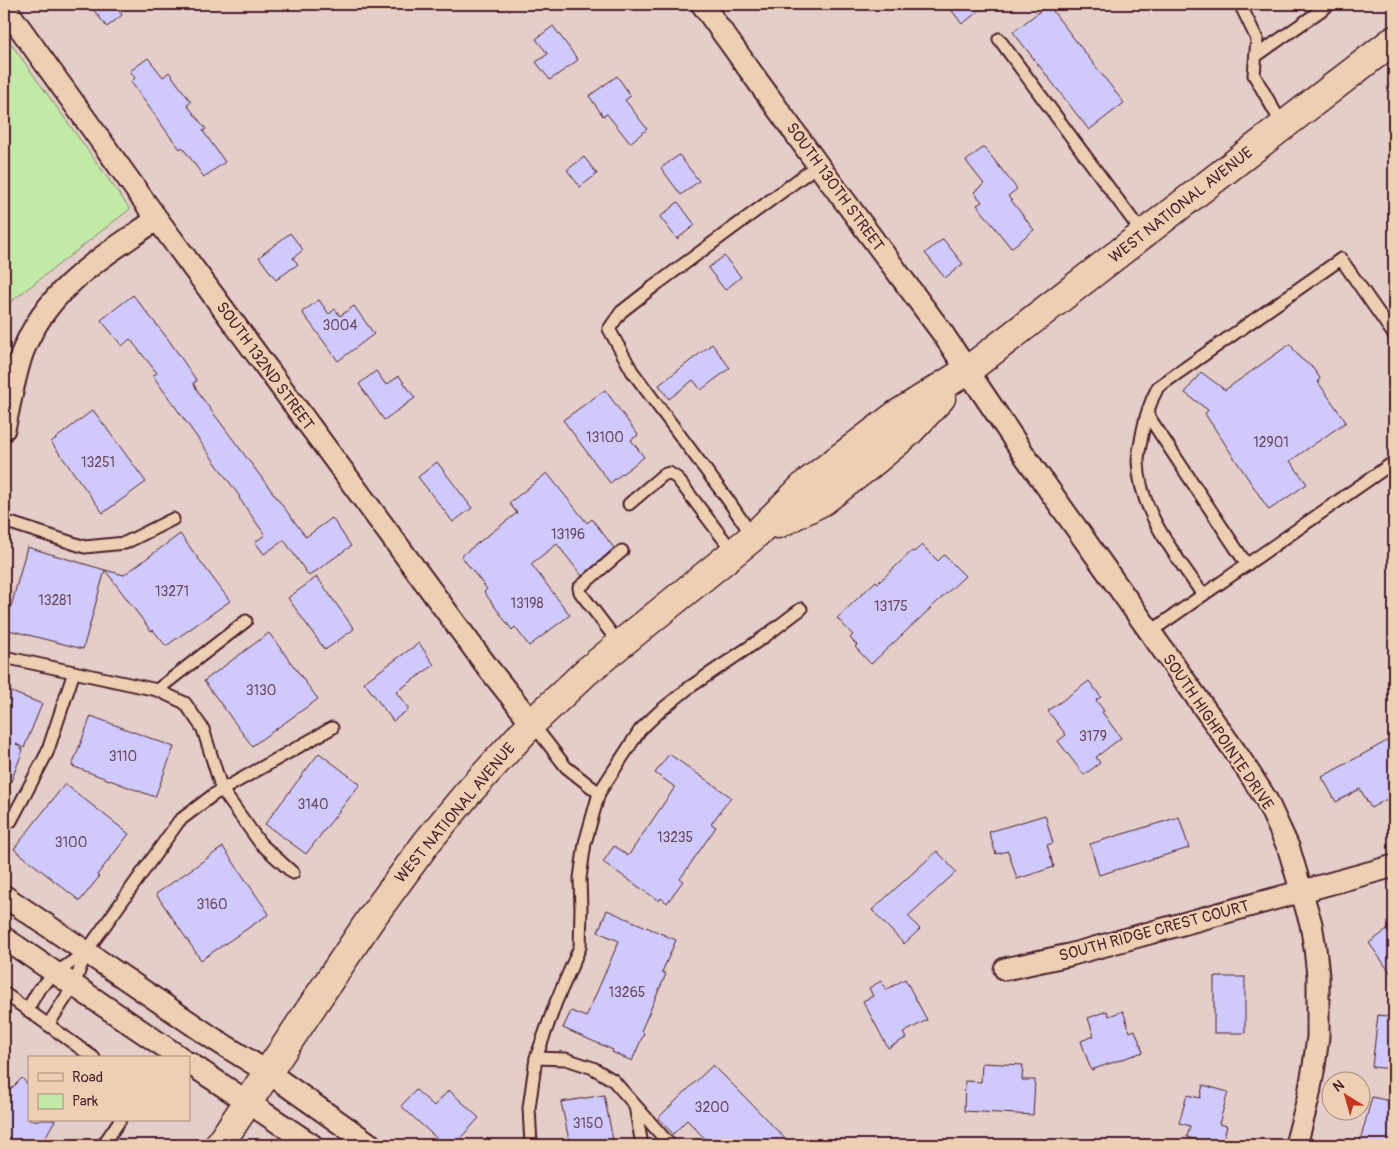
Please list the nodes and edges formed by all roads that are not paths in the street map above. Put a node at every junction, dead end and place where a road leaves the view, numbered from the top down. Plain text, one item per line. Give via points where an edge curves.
1 (702, 4) edge
2 (1240, 4) edge
3 (1330, 4) edge
4 (4, 6) edge
5 (999, 39) dead end
6 (1394, 40) edge
7 (1256, 56) junction
8 (1283, 126) junction
9 (818, 164) junction
10 (157, 219) junction
11 (1142, 234) junction
12 (1394, 335) edge
13 (968, 370) junction
14 (1147, 414) junction
15 (4, 430) edge
16 (1394, 462) edge
17 (629, 504) dead end
18 (173, 519) dead end
19 (4, 521) edge
20 (743, 545) junction
21 (622, 551) dead end
22 (1246, 565) junction
23 (1203, 595) junction
24 (801, 609) dead end
25 (246, 620) dead end
26 (1150, 632) junction
27 (620, 645) junction
28 (4, 657) edge
29 (74, 672) junction
30 (157, 690) junction
31 (532, 723) junction
32 (332, 728) dead end
33 (222, 790) junction
34 (599, 793) junction
35 (11, 821) dead end
36 (1394, 866) edge
37 (293, 873) dead end
38 (1302, 891) junction
39 (4, 896) edge
40 (4, 938) edge
41 (86, 952) junction
42 (1005, 969) dead end
43 (56, 973) junction
44 (74, 985) junction
45 (4, 993) edge
46 (27, 1010) junction
47 (48, 1025) junction
48 (91, 1056) edge
49 (177, 1056) edge
50 (536, 1058) junction
51 (190, 1064) edge
52 (269, 1073) junction
53 (247, 1104) junction
54 (636, 1106) junction
55 (119, 1122) edge
56 (363, 1143) edge
57 (103, 1145) edge
58 (219, 1145) edge
59 (312, 1145) edge
60 (531, 1145) edge
61 (642, 1145) edge
62 (670, 1145) edge
63 (1296, 1145) edge

1 - 9 street, SOUTH 130TH STREET
2 - 7 lane via 1257,40
3 - 7 lane
4 - 10 street, SOUTH 132ND STREET
5 - 11 lane
6 - 8 main road, WEST NATIONAL AVENUE
7 - 8 lane via 1254,75
8 - 11 main road, WEST NATIONAL AVENUE
9 - 13 street, SOUTH 130TH STREET
9 - 20 lane via 621,312 609,329 632,371 728,500
10 - 15 street via 72,280 49,305 23,352
10 - 31 street, SOUTH 132ND STREET via 488,670
11 - 13 main road, WEST NATIONAL AVENUE
12 - 14 lane via 1341,259 1158,387
13 - 20 main road, WEST NATIONAL AVENUE via 908,434 866,468 823,501
13 - 26 street, SOUTH HIGHPOINTE DRIVE
14 - 22 lane
14 - 23 lane via 1138,461 1142,490 1167,542
16 - 22 lane
17 - 20 lane via 669,473
18 - 19 lane via 125,543 85,547
20 - 27 main road, WEST NATIONAL AVENUE
21 - 27 lane via 579,588
22 - 23 lane
23 - 26 lane
24 - 34 lane via 660,711 640,730
25 - 30 lane
26 - 38 street, SOUTH HIGHPOINTE DRIVE via 1266,799 1290,849
27 - 31 main road, WEST NATIONAL AVENUE
28 - 29 lane
29 - 30 lane
29 - 35 lane via 47,753
30 - 33 lane via 185,703 203,729
31 - 34 lane via 566,767
31 - 52 main road, WEST NATIONAL AVENUE via 428,842 372,917
32 - 33 lane
33 - 37 lane via 260,843
33 - 41 lane via 179,821
34 - 50 lane via 585,843 580,878 580,947
36 - 38 street, SOUTH RIDGE CREST COURT
38 - 42 street, SOUTH RIDGE CREST COURT via 1069,955
38 - 63 street, SOUTH HIGHPOINTE DRIVE via 1316,948 1319,1010 1314,1066
39 - 41 street
40 - 43 street
41 - 43 lane
41 - 44 lane
41 - 52 street
43 - 44 street
43 - 46 lane via 39,989
44 - 47 lane
44 - 49 street
45 - 46 lane
46 - 47 lane
47 - 48 lane
50 - 54 lane via 566,1059 593,1068 613,1080
50 - 60 lane via 529,1108
51 - 53 street
52 - 53 main road, WEST NATIONAL AVENUE
52 - 56 street
53 - 58 main road, WEST NATIONAL AVENUE
53 - 59 street
54 - 61 lane
54 - 62 lane
55 - 57 lane

